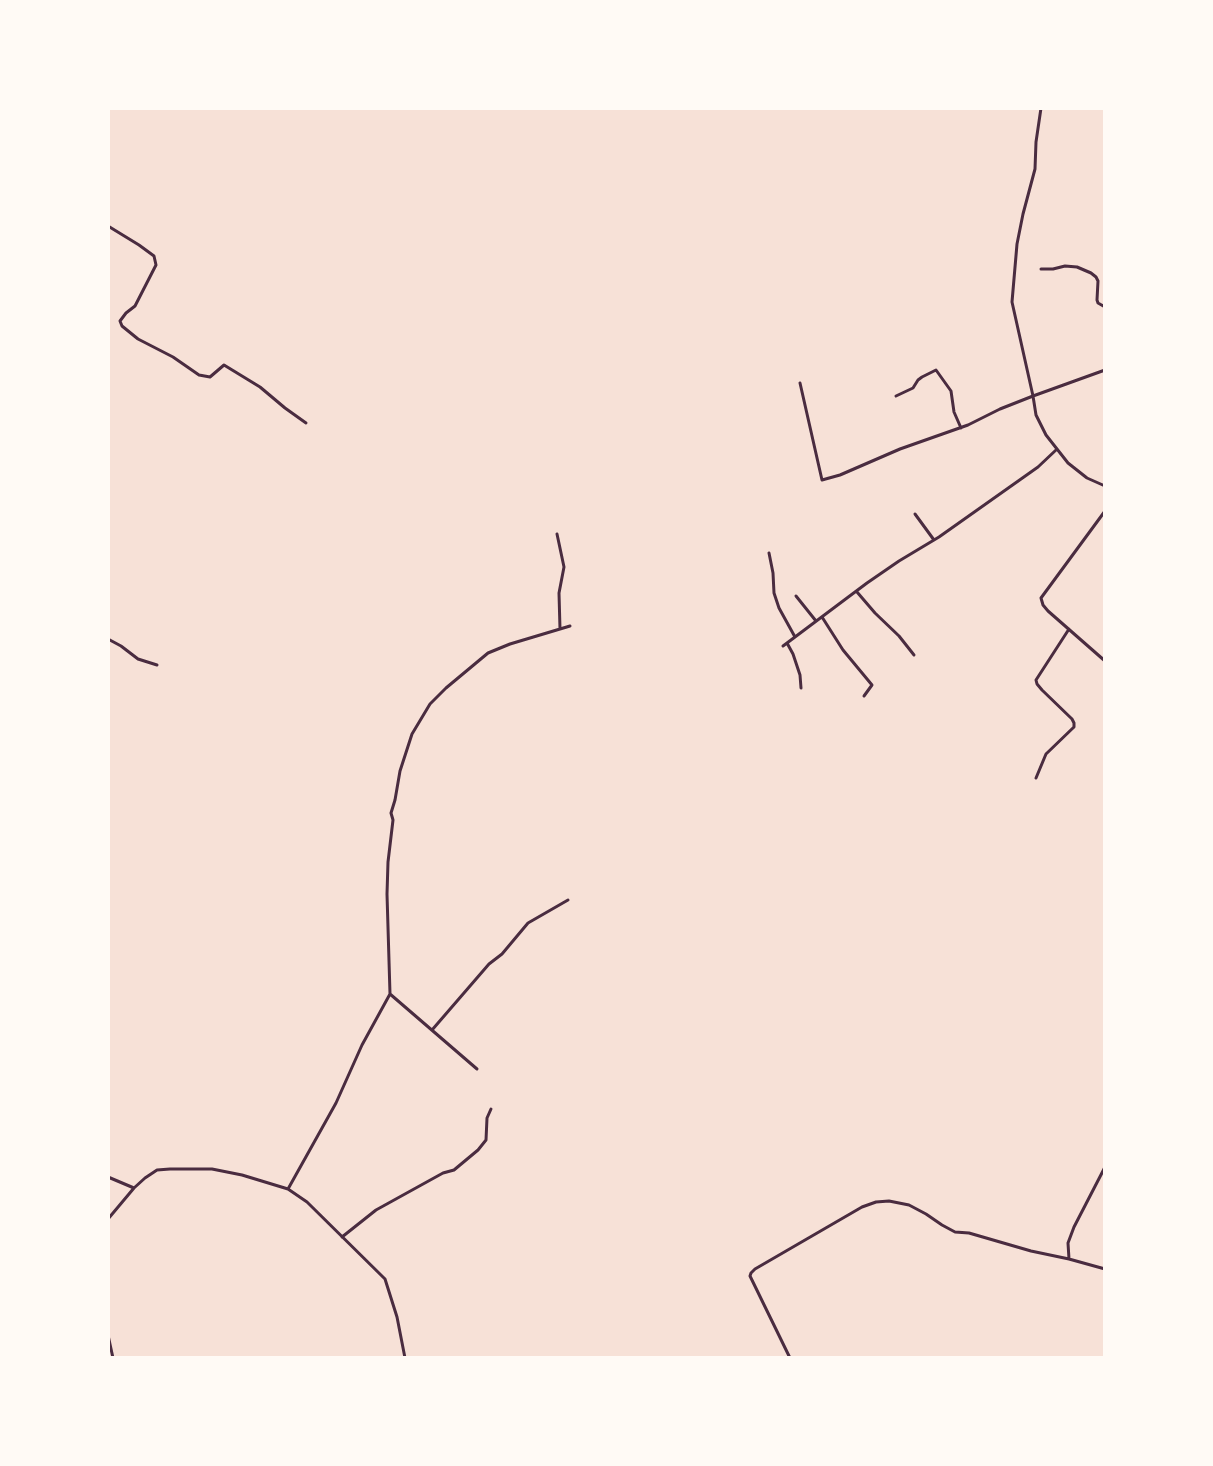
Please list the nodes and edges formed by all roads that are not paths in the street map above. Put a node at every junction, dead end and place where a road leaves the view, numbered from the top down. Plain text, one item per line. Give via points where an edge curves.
1 (1041, 108) edge
2 (108, 226) edge
3 (1041, 269) dead end
4 (1105, 307) edge
5 (1105, 370) edge
6 (800, 383) dead end
7 (896, 396) dead end
8 (1033, 396) junction
9 (306, 423) dead end
10 (961, 428) junction
11 (1056, 450) junction
12 (1105, 486) edge
13 (1105, 511) edge
14 (915, 513) dead end
15 (557, 534) dead end
16 (934, 540) junction
17 (769, 553) dead end
18 (857, 592) junction
19 (796, 596) dead end
20 (822, 617) junction
21 (816, 621) junction
22 (570, 626) dead end
23 (560, 629) junction
24 (1069, 629) junction
25 (795, 637) junction
26 (108, 639) edge
27 (914, 655) dead end
28 (1105, 661) edge
29 (157, 664) dead end
30 (801, 688) dead end
31 (864, 696) dead end
32 (1036, 778) dead end
33 (568, 900) dead end
34 (390, 994) junction
35 (432, 1030) junction
36 (477, 1069) dead end
37 (491, 1109) dead end
38 (1105, 1167) edge
39 (108, 1177) edge
40 (134, 1188) junction
41 (288, 1189) junction
42 (108, 1219) edge
43 (342, 1237) junction
44 (1068, 1259) junction
45 (1105, 1269) edge
46 (108, 1335) edge
47 (114, 1358) edge
48 (405, 1358) edge
49 (790, 1358) edge

1 - 8 street via 1035,169 1017,244 1012,302
2 - 9 street via 154,255 156,265 135,306 120,321 122,326 199,375 210,377 224,365
3 - 4 street via 1065,266 1091,273 1098,281 1098,303
5 - 8 street
6 - 10 street via 822,480
7 - 10 street via 936,370 951,391
8 - 10 street
8 - 11 street via 1036,415
11 - 12 street via 1087,477
11 - 16 street
13 - 24 street via 1041,598 1042,605
14 - 16 street
15 - 23 street via 564,567 559,593
16 - 18 street
17 - 25 street via 778,608
18 - 20 street
18 - 27 street
19 - 21 street
20 - 21 street
20 - 31 street via 872,685
21 - 25 street
22 - 23 street
23 - 34 street via 488,653 430,704 412,734 391,813 387,894
24 - 28 street
24 - 32 street via 1036,680 1072,719 1074,727 1046,754
25 - 30 street via 785,644 793,654
26 - 29 street via 138,659
33 - 35 street via 528,924
34 - 35 street
34 - 41 street
35 - 36 street
37 - 43 street via 486,1140 478,1150 454,1170 376,1210
38 - 44 street via 1074,1227
39 - 40 street
40 - 41 street via 156,1170 170,1168 242,1174
40 - 42 street
41 - 43 street
43 - 48 street via 385,1279
44 - 45 street
44 - 49 street via 955,1232 909,1205 876,1202 751,1273
46 - 47 street

